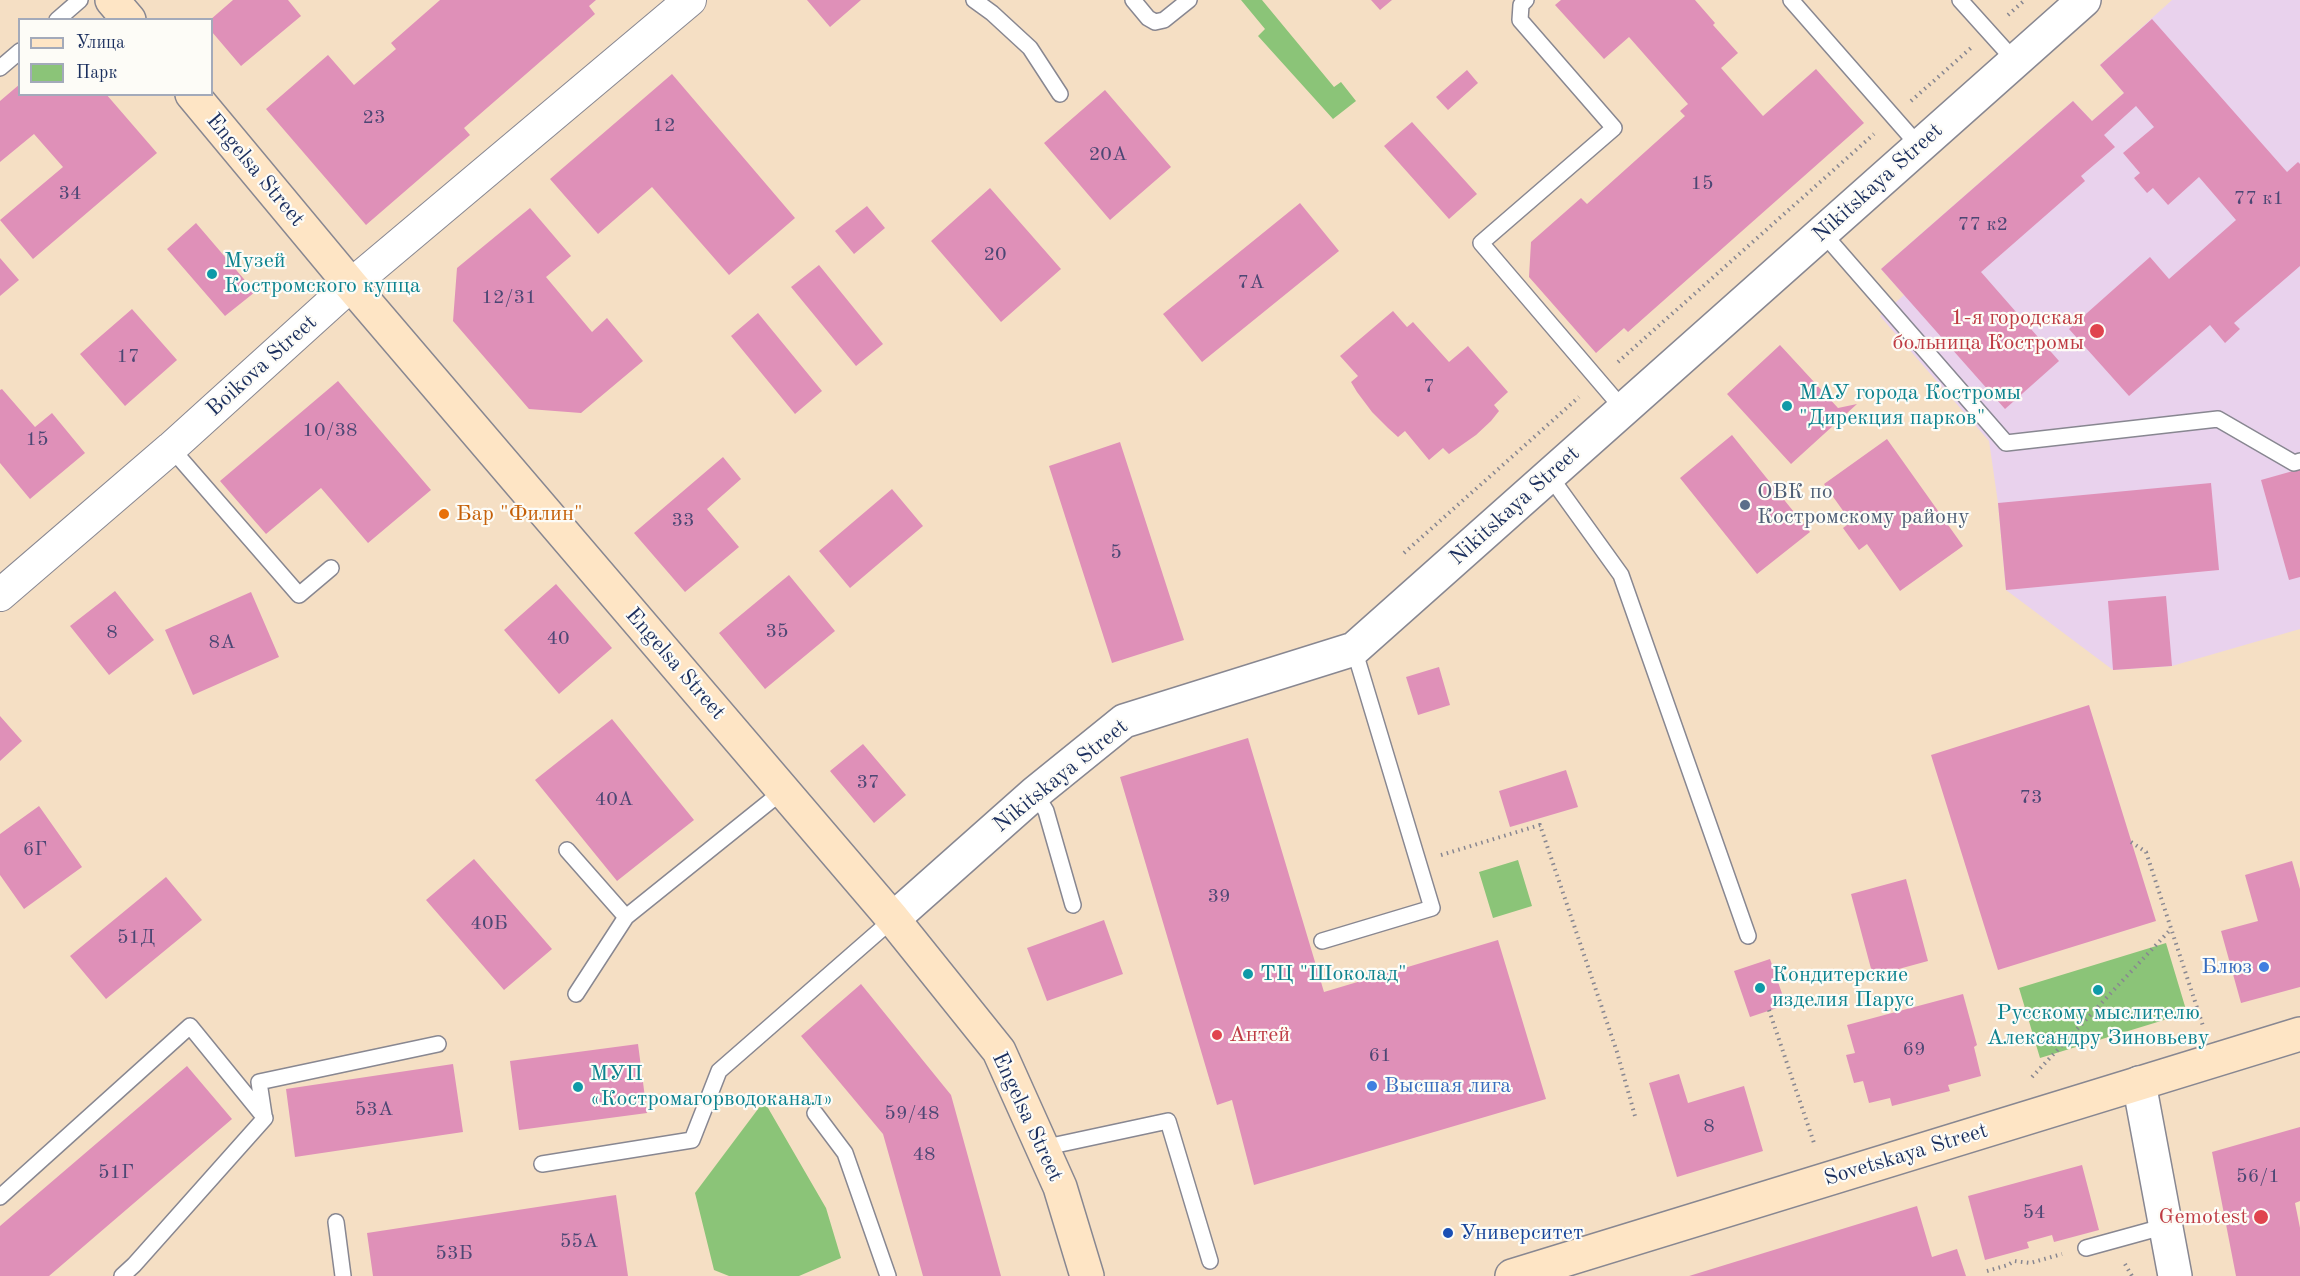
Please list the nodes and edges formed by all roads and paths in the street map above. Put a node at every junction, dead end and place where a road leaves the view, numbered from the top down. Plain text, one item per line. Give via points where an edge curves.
1 (80, 0) edge
2 (112, 0) edge
3 (690, 0) edge
4 (974, 0) edge
5 (1133, 0) edge
6 (1189, 0) edge
7 (1526, 0) edge
8 (1791, 0) edge
9 (1960, 0) edge
10 (2025, 0) edge
11 (2084, 0) edge
12 (59, 18) edge
13 (127, 18) edge
14 (1989, 32) junction
15 (18, 53) edge
16 (2015, 61) junction
17 (0, 68) edge
18 (1060, 94) dead end
19 (194, 96) edge
20 (1893, 117) junction
21 (1919, 146) junction
22 (1822, 232) junction
23 (351, 285) junction
24 (1598, 380) junction
25 (1623, 409) junction
26 (171, 448) junction
27 (2300, 461) edge
28 (1549, 476) junction
29 (1404, 553) dead end
30 (331, 568) dead end
31 (0, 595) edge
32 (1354, 650) junction
33 (784, 790) junction
34 (1035, 794) junction
35 (2131, 842) dead end
36 (567, 850) dead end
37 (1418, 862) junction
38 (1073, 905) dead end
39 (626, 917) junction
40 (893, 919) junction
41 (2171, 929) junction
42 (1748, 936) dead end
43 (1322, 941) dead end
44 (576, 994) dead end
45 (1768, 1010) dead end
46 (2203, 1026) dead end
47 (2300, 1034) edge
48 (438, 1044) dead end
49 (2032, 1077) dead end
50 (2139, 1083) junction
51 (815, 1113) dead end
52 (1635, 1116) dead end
53 (265, 1118) junction
54 (1815, 1146) dead end
55 (1042, 1148) junction
56 (542, 1164) dead end
57 (0, 1197) edge
58 (336, 1222) dead end
59 (2166, 1226) junction
60 (2086, 1248) joint
61 (1210, 1261) dead end
62 (136, 1271) edge
63 (1987, 1271) dead end
64 (122, 1276) edge
65 (344, 1276) edge
66 (888, 1276) edge
67 (1087, 1276) edge
68 (1512, 1276) edge
69 (2175, 1276) edge

1 - 12 lane
2 - 13 main road
3 - 23 street, Boikova Street
4 - 18 lane via 1030,48
5 - 6 lane via 1155,22 1164,20
7 - 24 lane via 1521,5 1520,20 1614,128 1481,243
8 - 20 lane
9 - 14 lane
10 - 14 path
11 - 16 street, Nikitskaya Street
14 - 16 lane
14 - 20 path
15 - 17 lane
16 - 21 street, Nikitskaya Street
19 - 23 main road, Engelsa Street
20 - 21 lane
20 - 24 path
21 - 22 street, Nikitskaya Street
22 - 25 street, Nikitskaya Street
22 - 27 lane via 2006,443 2218,419 2294,463
23 - 26 street, Boikova Street
23 - 33 main road, Engelsa Street
24 - 25 lane
24 - 29 path
25 - 28 street, Nikitskaya Street
26 - 30 lane via 299,595
26 - 31 street, Boikova Street
28 - 32 street, Nikitskaya Street
28 - 42 lane via 1621,575
32 - 34 street, Nikitskaya Street via 1124,721
32 - 37 lane
33 - 39 lane
33 - 40 main road, Engelsa Street
34 - 38 lane via 1046,811
34 - 40 street, Nikitskaya Street
35 - 41 path via 2146,852
36 - 39 lane
37 - 43 lane via 1432,908
37 - 52 path via 1540,825
39 - 44 lane
40 - 55 main road, Engelsa Street via 999,1051
40 - 56 lane via 719,1071 692,1140
41 - 46 path
41 - 49 path
45 - 54 path
47 - 50 main road, Sovetskaya Street
48 - 53 lane via 259,1082
50 - 59 street
50 - 68 main road, Sovetskaya Street
51 - 66 lane via 845,1153
53 - 57 lane via 190,1026
53 - 62 lane
55 - 61 lane via 1168,1121
55 - 67 main road, Engelsa Street via 1060,1187
58 - 65 lane
59 - 60 lane
59 - 69 street
60 - 63 path via 2030,1263 2014,1261
62 - 64 lane

